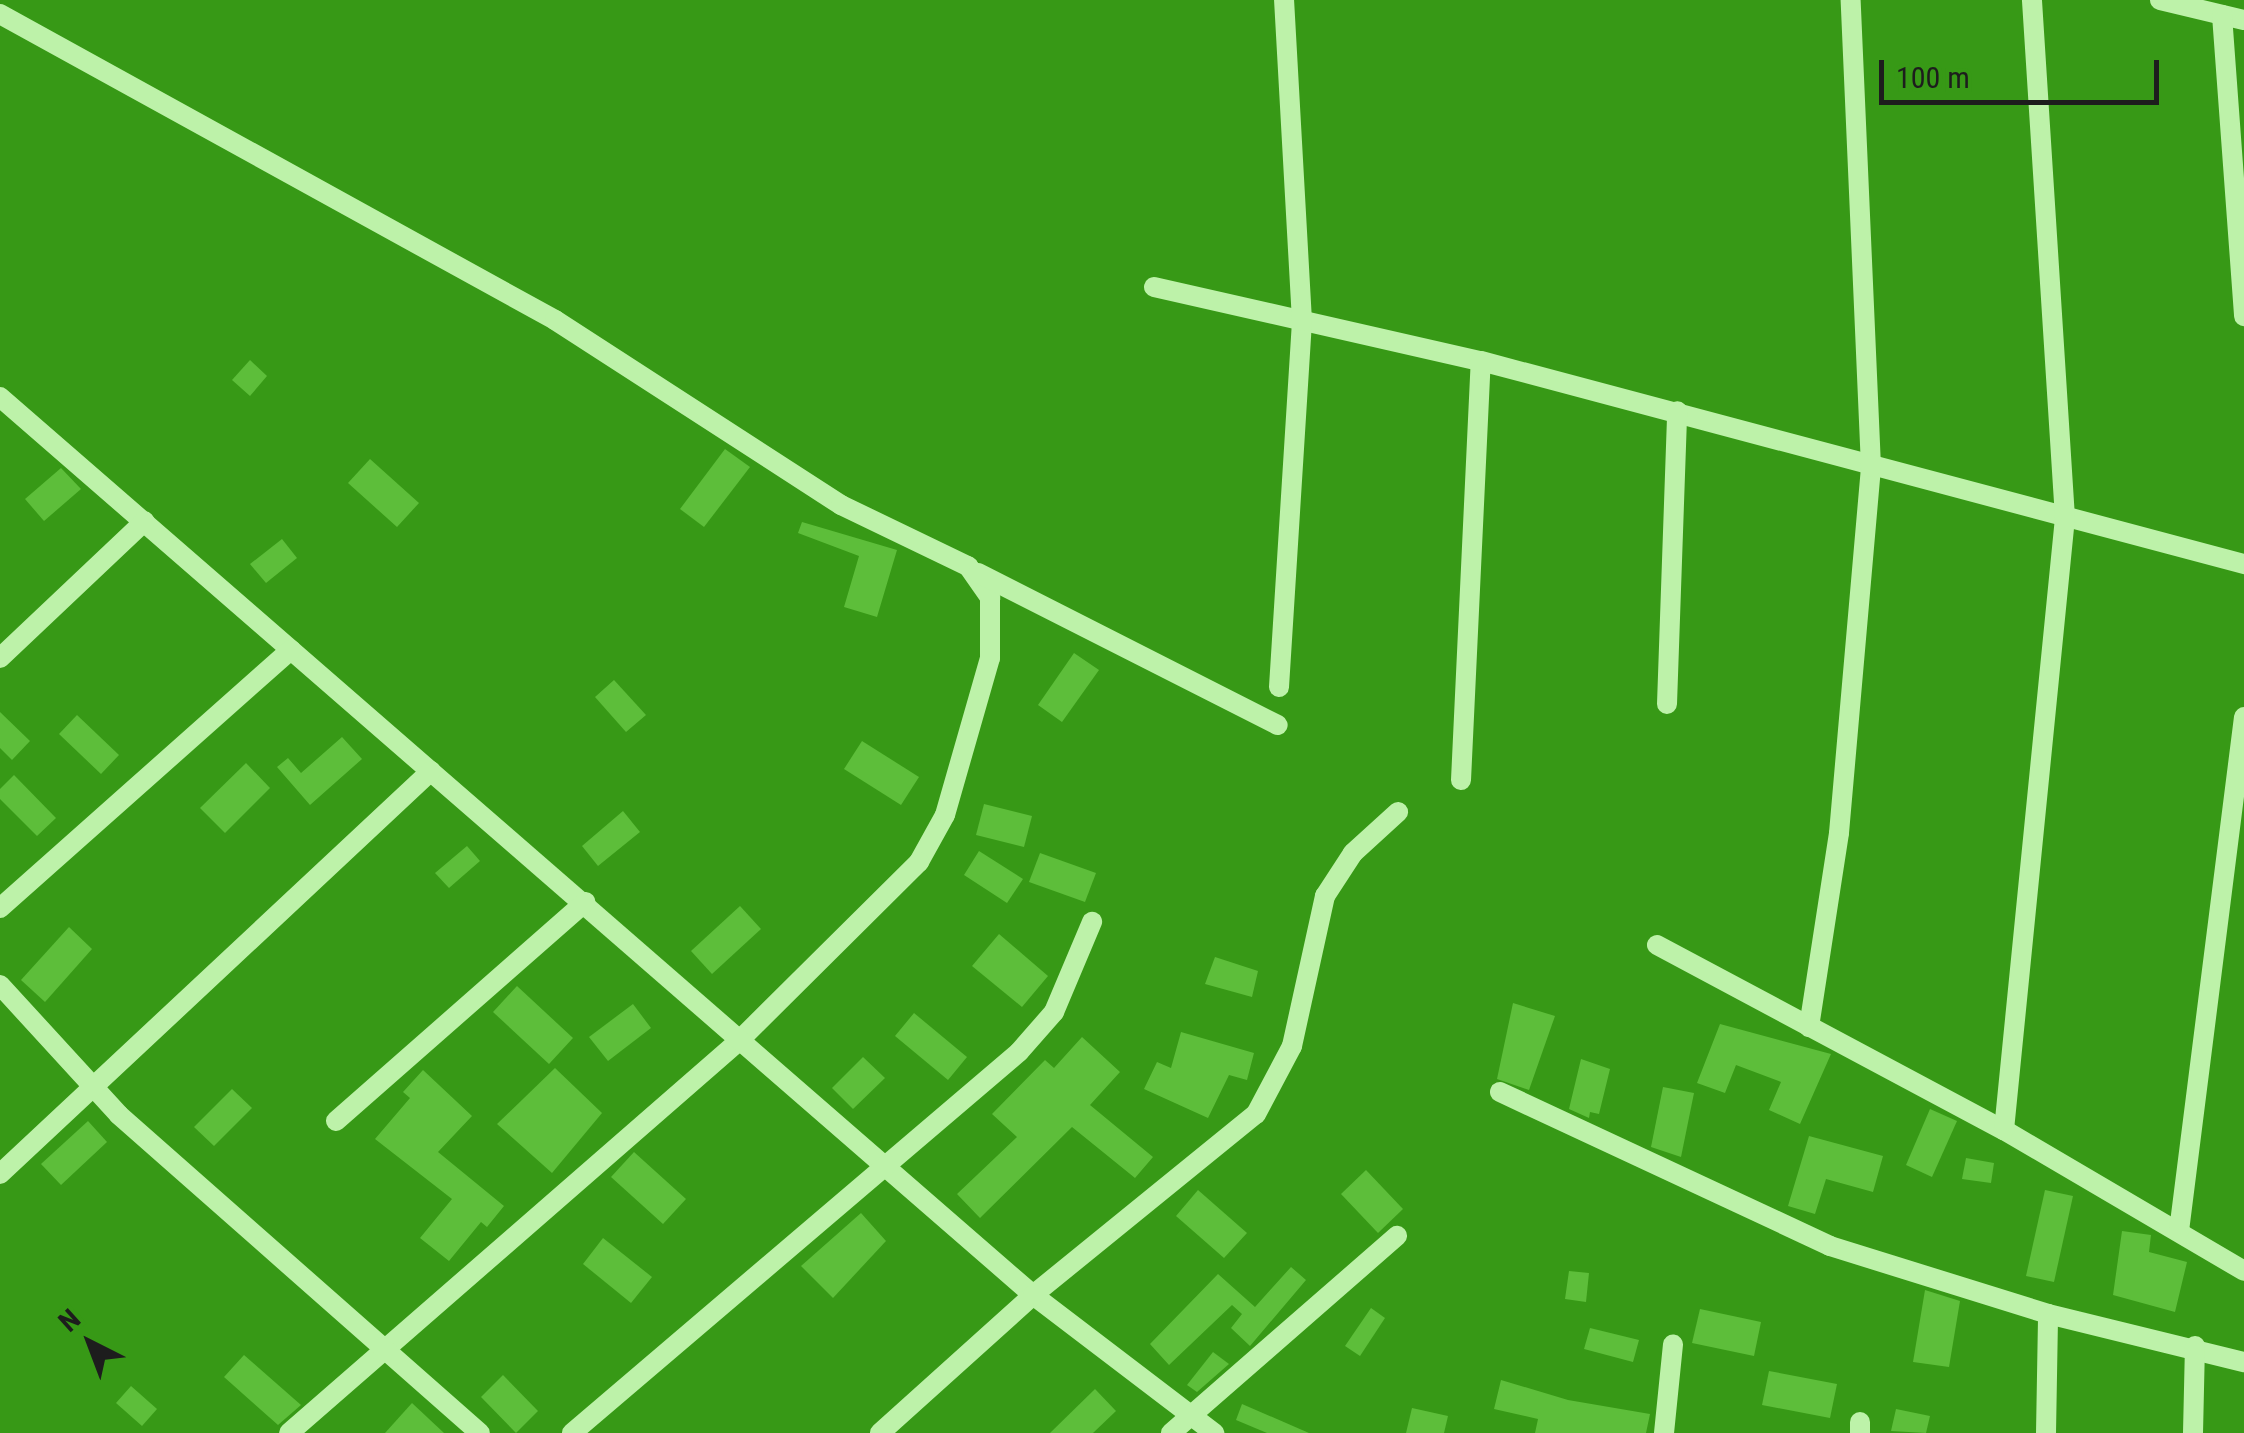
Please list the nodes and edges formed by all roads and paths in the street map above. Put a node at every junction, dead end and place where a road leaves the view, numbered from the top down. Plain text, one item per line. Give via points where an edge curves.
1 (1284, 0) edge
2 (1851, 0) edge
3 (2032, 0) edge
4 (2160, 0) edge
5 (0, 14) edge
6 (2222, 15) junction
7 (2244, 20) edge
8 (1154, 287) dead end
9 (2244, 316) edge
10 (1302, 320) junction
11 (1482, 361) junction
12 (0, 398) edge
13 (1677, 411) junction
14 (1872, 467) junction
15 (2065, 518) junction
16 (146, 522) junction
17 (2244, 564) edge
18 (976, 572) junction
19 (291, 650) junction
20 (0, 658) edge
21 (1279, 687) dead end
22 (1667, 704) dead end
23 (2244, 717) edge
24 (1278, 726) dead end
25 (431, 771) junction
26 (1462, 780) dead end
27 (1398, 812) dead end
28 (585, 902) junction
29 (0, 908) edge
30 (1092, 922) dead end
31 (1657, 945) dead end
32 (0, 985) edge
33 (1808, 1026) junction
34 (740, 1040) junction
35 (96, 1088) junction
36 (1500, 1092) dead end
37 (336, 1121) dead end
38 (2004, 1130) junction
39 (888, 1170) junction
40 (0, 1174) edge
41 (2179, 1232) junction
42 (1397, 1236) dead end
43 (2244, 1272) edge
44 (1033, 1295) junction
45 (2048, 1314) junction
46 (1672, 1344) dead end
47 (2195, 1346) junction
48 (380, 1348) junction
49 (2244, 1362) edge
50 (1190, 1416) junction
51 (289, 1433) edge
52 (480, 1433) edge
53 (572, 1433) edge
54 (880, 1433) edge
55 (1171, 1433) edge
56 (1214, 1433) edge
57 (1664, 1433) edge
58 (2046, 1433) edge
59 (2192, 1433) edge

1 - 10 street
2 - 14 street
3 - 15 street
4 - 6 street
5 - 18 street via 555,320 841,505
6 - 7 street
6 - 9 street
8 - 10 street
10 - 11 street
10 - 21 street
11 - 13 street
11 - 26 street
12 - 16 street
13 - 14 street
13 - 22 street
14 - 15 street
14 - 33 street via 1839,832
15 - 17 street
15 - 38 street
16 - 19 street
16 - 20 street
18 - 24 street
18 - 34 street via 990,598 990,658 945,815 919,862
19 - 25 street
19 - 29 street
23 - 41 street
25 - 28 street
25 - 35 street
27 - 44 street via 1353,853 1325,896 1292,1046 1256,1114
28 - 34 street
28 - 37 street
30 - 39 street via 1054,1012
31 - 33 street
32 - 35 street
33 - 38 street
34 - 39 street
34 - 48 street
35 - 40 street
35 - 48 street
36 - 45 street via 1830,1246
38 - 41 street
39 - 44 street
39 - 53 street
41 - 43 street
42 - 50 street
44 - 50 street
44 - 54 street
45 - 47 street
45 - 58 street
46 - 57 street
47 - 49 street
47 - 59 street
48 - 51 street
48 - 52 street
50 - 55 street
50 - 56 street

